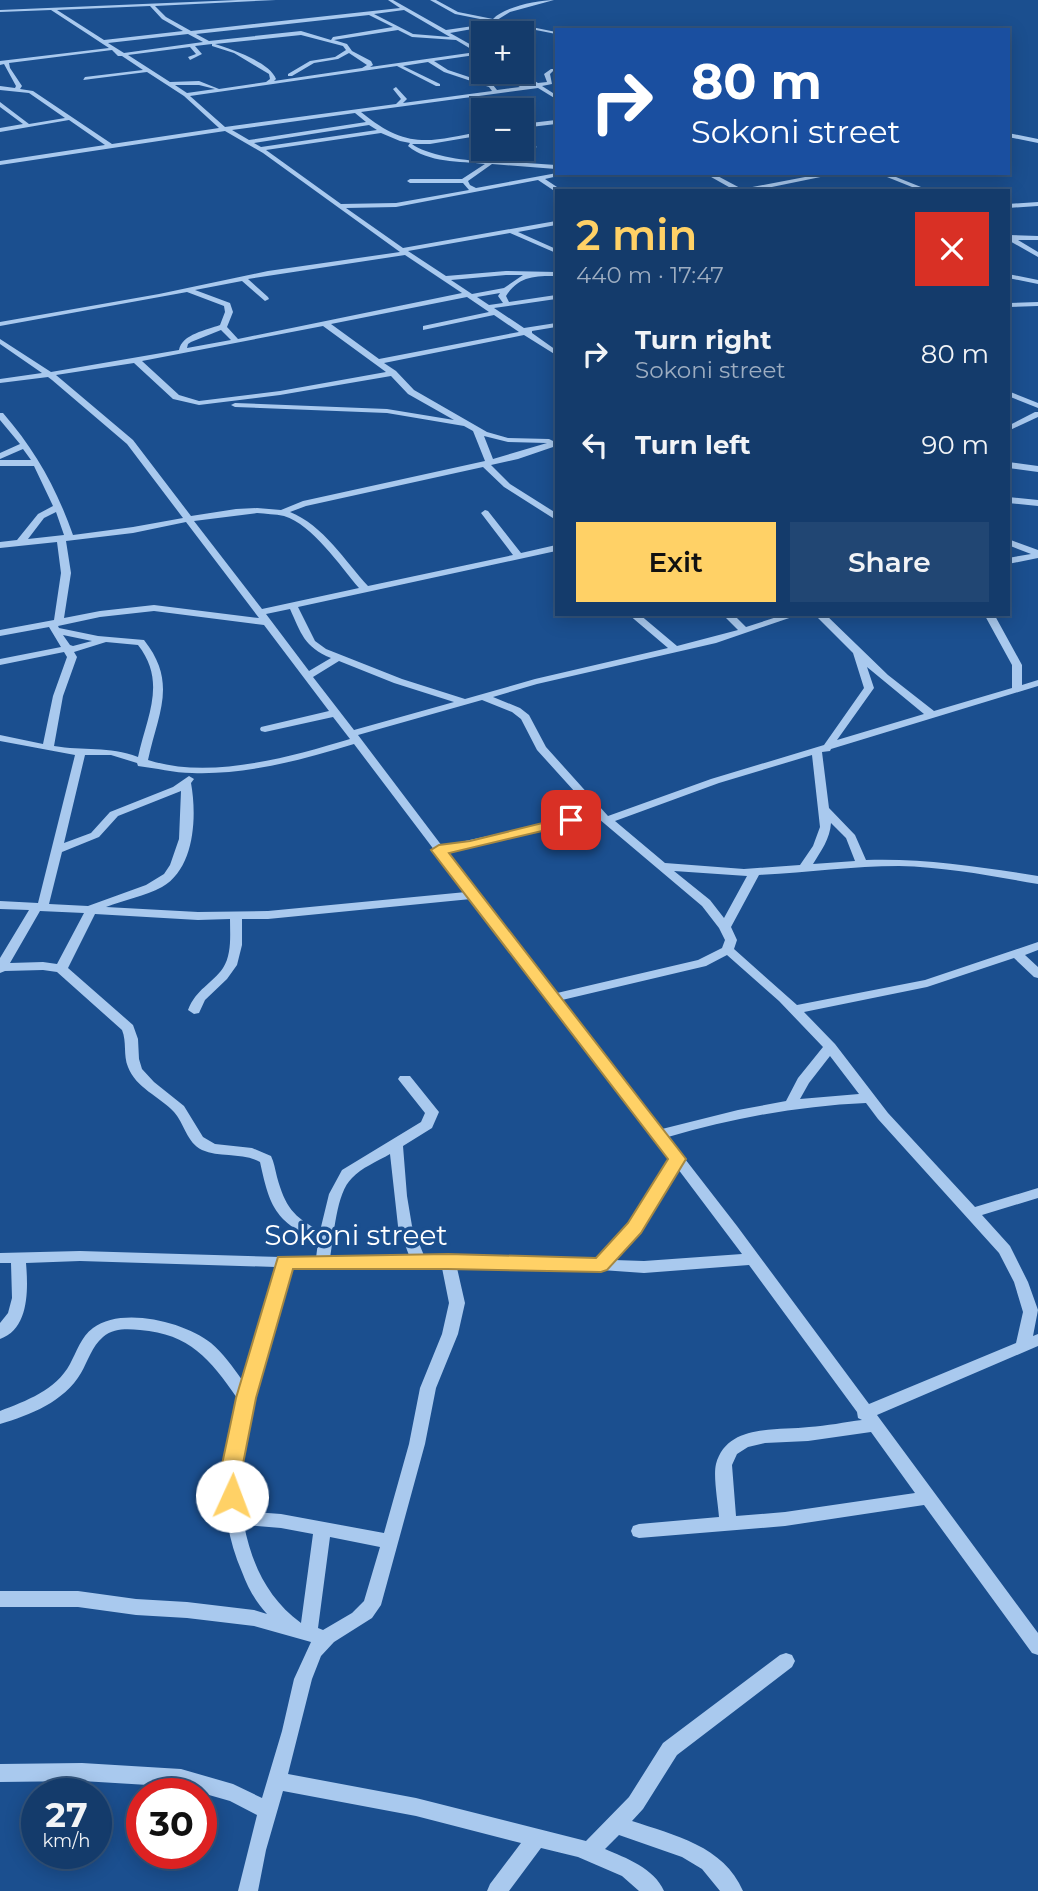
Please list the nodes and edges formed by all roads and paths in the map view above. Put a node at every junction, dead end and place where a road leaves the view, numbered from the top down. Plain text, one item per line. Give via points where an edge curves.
1 (167, 0) edge
2 (184, 0) edge
3 (274, 0) edge
4 (390, 0) edge
5 (432, 0) edge
6 (552, 0) edge
7 (200, 2) edge
8 (64, 3) edge
9 (86, 3) joint
10 (151, 5) junction
11 (404, 9) junction
12 (53, 10) junction
13 (0, 11) edge
14 (371, 13) junction
15 (496, 19) junction
16 (398, 28) junction
17 (190, 32) junction
18 (446, 33) junction
19 (555, 33) edge
20 (278, 34) junction
21 (357, 35) junction
22 (150, 37) junction
23 (258, 37) junction
24 (420, 37) junction
25 (104, 39) junction
26 (284, 39) junction
27 (456, 39) junction
28 (326, 40) junction
29 (207, 43) junction
30 (191, 46) junction
31 (471, 47) edge
32 (347, 48) junction
33 (111, 49) junction
34 (471, 54) edge
35 (120, 55) junction
36 (190, 58) dead end
37 (428, 60) junction
38 (3, 63) edge
39 (370, 63) junction
40 (398, 65) junction
41 (390, 66) junction
42 (364, 69) junction
43 (553, 70) dead end
44 (145, 71) junction
45 (85, 79) dead end
46 (271, 81) junction
47 (534, 83) edge
48 (167, 84) junction
49 (519, 84) edge
50 (438, 85) dead end
51 (538, 86) junction
52 (0, 88) edge
53 (526, 88) junction
54 (14, 89) junction
55 (396, 89) dead end
56 (221, 90) junction
57 (495, 92) junction
58 (186, 95) junction
59 (555, 96) edge
60 (0, 97) edge
61 (0, 104) edge
62 (397, 106) junction
63 (356, 111) junction
64 (324, 116) junction
65 (362, 117) junction
66 (68, 119) junction
67 (301, 119) junction
68 (555, 122) edge
69 (369, 123) junction
70 (534, 125) edge
71 (29, 126) junction
72 (338, 128) junction
73 (224, 129) junction
74 (0, 130) edge
75 (384, 131) junction
76 (471, 135) edge
77 (1010, 135) edge
78 (1038, 141) edge
79 (247, 142) junction
80 (410, 143) junction
81 (110, 146) junction
82 (259, 149) junction
83 (471, 160) edge
84 (471, 160) edge
85 (478, 161) edge
86 (496, 161) edge
87 (0, 163) edge
88 (491, 163) junction
89 (438, 165) dead end
90 (555, 167) edge
91 (556, 175) edge
92 (711, 175) edge
93 (796, 175) edge
94 (826, 175) edge
95 (885, 175) edge
96 (537, 178) junction
97 (803, 179) junction
98 (410, 181) dead end
99 (465, 181) junction
100 (556, 189) edge
101 (737, 189) edge
102 (745, 189) edge
103 (923, 189) edge
104 (474, 190) junction
105 (1038, 204) edge
106 (384, 205) junction
107 (339, 206) junction
108 (1010, 206) edge
109 (367, 218) junction
110 (555, 223) edge
111 (513, 232) junction
112 (1038, 238) edge
113 (1010, 240) edge
114 (1010, 240) edge
115 (404, 251) junction
116 (555, 251) edge
117 (1038, 255) edge
118 (554, 274) edge
119 (530, 275) junction
120 (1010, 276) edge
121 (243, 278) junction
122 (446, 278) junction
123 (1038, 282) edge
124 (188, 290) junction
125 (506, 290) junction
126 (471, 295) junction
127 (555, 297) edge
128 (265, 299) dead end
129 (507, 304) junction
130 (1038, 304) edge
131 (1010, 305) edge
132 (489, 307) junction
133 (497, 312) junction
134 (323, 322) junction
135 (0, 324) edge
136 (555, 325) edge
137 (224, 326) junction
138 (426, 328) dead end
139 (527, 331) junction
140 (236, 340) junction
141 (0, 341) edge
142 (16, 351) junction
143 (183, 351) junction
144 (555, 351) edge
145 (0, 354) edge
146 (136, 360) junction
147 (377, 362) junction
148 (393, 373) junction
149 (0, 375) edge
150 (52, 375) junction
151 (20, 379) junction
152 (0, 381) edge
153 (272, 394) junction
154 (1010, 394) edge
155 (216, 403) junction
156 (405, 403) junction
157 (1038, 405) edge
158 (285, 408) junction
159 (1038, 414) edge
160 (0, 415) edge
161 (1038, 424) edge
162 (467, 425) junction
163 (1010, 428) edge
164 (477, 430) junction
165 (0, 432) edge
166 (16, 432) junction
167 (1010, 434) edge
168 (555, 442) edge
169 (555, 442) edge
170 (26, 445) junction
171 (0, 456) edge
172 (0, 463) edge
173 (38, 463) junction
174 (488, 464) junction
175 (1010, 466) edge
176 (1038, 469) edge
177 (1010, 500) edge
178 (1038, 503) edge
179 (58, 507) junction
180 (281, 513) junction
181 (485, 513) dead end
182 (555, 516) edge
183 (189, 521) junction
184 (65, 538) junction
185 (20, 543) junction
186 (1010, 543) edge
187 (0, 545) edge
188 (555, 550) edge
189 (1037, 553) edge
190 (519, 556) junction
191 (1010, 560) edge
192 (366, 590) junction
193 (293, 606) junction
194 (635, 616) edge
195 (729, 616) edge
196 (790, 616) edge
197 (821, 616) edge
198 (990, 616) edge
199 (262, 617) junction
200 (55, 626) junction
201 (744, 630) junction
202 (0, 633) edge
203 (105, 640) junction
204 (69, 649) junction
205 (676, 650) junction
206 (858, 652) junction
207 (338, 658) junction
208 (0, 662) edge
209 (307, 676) junction
210 (1038, 683) edge
211 (1017, 689) junction
212 (483, 697) junction
213 (466, 703) junction
214 (335, 713) junction
215 (933, 716) junction
216 (265, 729) dead end
217 (354, 737) junction
218 (0, 738) edge
219 (48, 747) junction
220 (821, 750) junction
221 (81, 751) junction
222 (142, 764) junction
223 (194, 769) junction
224 (186, 784) junction
225 (824, 809) junction
226 (605, 818) junction
227 (58, 849) junction
228 (439, 850) junction
229 (862, 864) junction
230 (660, 866) junction
231 (805, 867) junction
232 (755, 872) junction
233 (1038, 880) edge
234 (474, 895) junction
235 (0, 905) edge
236 (40, 906) junction
237 (92, 909) junction
238 (236, 915) junction
239 (725, 927) junction
240 (1038, 946) edge
241 (728, 950) junction
242 (1016, 953) junction
243 (1, 968) edge
244 (61, 969) junction
245 (1038, 974) edge
246 (554, 998) junction
247 (194, 1010) dead end
248 (795, 1010) junction
249 (830, 1047) junction
250 (405, 1079) dead end
251 (870, 1098) junction
252 (792, 1102) junction
253 (659, 1135) junction
254 (396, 1146) junction
255 (677, 1159) junction
256 (1038, 1193) edge
257 (973, 1213) junction
258 (326, 1240) junction
259 (0, 1258) edge
260 (18, 1258) junction
261 (752, 1259) junction
262 (448, 1261) junction
263 (285, 1262) junction
264 (419, 1262) junction
265 (322, 1263) junction
266 (601, 1265) junction
267 (1021, 1282) junction
268 (1038, 1296) edge
269 (0, 1333) edge
270 (1031, 1342) edge
271 (246, 1398) junction
272 (0, 1418) edge
273 (869, 1419) junction
274 (926, 1498) junction
275 (233, 1517) junction
276 (728, 1524) junction
277 (322, 1530) junction
278 (639, 1531) dead end
279 (388, 1541) junction
280 (0, 1599) edge
281 (309, 1633) junction
282 (1038, 1647) edge
283 (786, 1661) dead end
284 (0, 1773) edge
285 (276, 1781) junction
286 (267, 1810) junction
287 (617, 1825) junction
288 (536, 1838) junction
289 (589, 1852) junction
290 (248, 1891) edge
291 (497, 1891) edge
292 (654, 1891) edge
293 (733, 1891) edge

1 - 2 street
1 - 9 street
3 - 7 street
4 - 11 street
5 - 15 street via 457,13
6 - 15 street via 508,11
7 - 10 street
8 - 9 street
8 - 10 street
8 - 12 street
10 - 17 street
11 - 14 street
11 - 18 street
12 - 13 street
12 - 25 street
14 - 16 street
14 - 17 street
15 - 18 street
15 - 19 street
16 - 21 street
16 - 24 street
17 - 22 street
17 - 29 street
18 - 24 street
18 - 27 street
20 - 23 street
20 - 26 street
20 - 28 street via 301,33
21 - 28 street
21 - 32 street
22 - 25 street
22 - 25 street
23 - 26 street
23 - 29 street
24 - 27 street
25 - 33 street
26 - 28 street
27 - 31 street
28 - 32 street
29 - 30 street
29 - 46 street via 245,57 271,73
30 - 35 street
30 - 36 street via 199,54
32 - 39 street
32 - 46 street via 336,58 312,62
33 - 35 street
33 - 38 street
34 - 37 street
35 - 44 street
37 - 40 street
37 - 57 street via 491,86
38 - 54 street via 19,86
39 - 41 street
39 - 42 street
40 - 41 street
40 - 50 street
41 - 42 street
42 - 46 street
43 - 51 street via 547,74 550,83
44 - 45 street
44 - 48 street
46 - 56 street
47 - 51 street
48 - 56 street via 199,83
48 - 58 street
49 - 53 street
51 - 53 street
51 - 59 street
52 - 54 street
53 - 57 street
54 - 60 street
54 - 66 street via 31,92
55 - 62 street via 404,99
56 - 58 street
57 - 62 street
58 - 73 street
61 - 71 street
62 - 63 street
63 - 64 street
63 - 65 street
64 - 65 street
64 - 67 street
65 - 69 street
66 - 71 street
66 - 81 street
67 - 72 street
67 - 73 street
68 - 70 street
69 - 72 street
69 - 75 street
71 - 74 street
72 - 79 street
73 - 79 street
73 - 81 street
75 - 80 street
75 - 82 street
76 - 80 street
77 - 78 street
79 - 82 street
80 - 83 street via 420,153
81 - 87 street
82 - 107 street
84 - 89 street
85 - 88 street
86 - 88 street
88 - 90 street
88 - 96 street
88 - 99 street
91 - 96 street
92 - 101 street
93 - 97 street
94 - 97 street
95 - 103 street
96 - 100 street
96 - 104 street
97 - 102 street
98 - 99 street
99 - 104 street
104 - 106 street
105 - 108 street
106 - 107 street
106 - 109 street
107 - 109 street
109 - 115 street
110 - 111 street
111 - 115 street
111 - 116 street
112 - 113 street
114 - 117 street
115 - 121 street
115 - 122 street
118 - 119 street
119 - 122 street
119 - 125 street
120 - 123 street
121 - 124 street
121 - 128 street
122 - 126 street
124 - 135 street
124 - 137 street via 228,305
125 - 126 street
125 - 129 street via 502,296
126 - 132 street
126 - 134 street
127 - 129 street
129 - 132 street
130 - 131 street
132 - 133 street
133 - 138 street
133 - 139 street
134 - 140 street
134 - 147 street
136 - 139 street
137 - 140 street
137 - 143 street via 188,340
139 - 144 street
139 - 147 street
140 - 143 street
141 - 142 street
142 - 145 street
142 - 150 street
143 - 146 street
146 - 150 street
146 - 155 street via 176,397
147 - 148 street
148 - 153 street
148 - 156 street
149 - 151 street
150 - 151 street
150 - 183 street via 130,442
151 - 152 street
153 - 155 street
153 - 158 street
154 - 157 street
155 - 158 street
156 - 158 street
156 - 162 street
156 - 162 street
159 - 163 street
160 - 166 street
161 - 167 street
162 - 164 street
164 - 168 street via 508,440
164 - 174 street
165 - 166 street
166 - 170 street
169 - 174 street
170 - 171 street
170 - 173 street
172 - 173 street
173 - 179 street
174 - 180 street via 303,504
174 - 182 street via 491,474
175 - 176 street
177 - 178 street
179 - 184 street
179 - 185 street via 41,516
180 - 183 street via 249,511
180 - 192 street via 306,524
181 - 190 street
183 - 184 street
183 - 199 street
184 - 185 street
184 - 200 street via 66,573
185 - 187 street
186 - 189 street
188 - 190 street
189 - 191 street
190 - 192 street
192 - 193 street
193 - 199 street
193 - 207 street via 311,643
194 - 205 street
195 - 201 street
196 - 201 street
197 - 206 street
198 - 211 street via 1017,666
199 - 200 street via 154,608 100,614
199 - 209 street
200 - 202 street
200 - 203 street
200 - 204 street
201 - 205 street
203 - 204 street
203 - 222 street via 141,642 160,672
204 - 208 street
204 - 219 street via 72,657
205 - 212 street
206 - 215 street
206 - 220 street via 869,688
207 - 209 street
207 - 213 street
209 - 214 street
210 - 211 street
211 - 215 street
212 - 213 street
212 - 226 street via 524,717 541,748
213 - 217 street
214 - 216 street
214 - 217 street
215 - 220 street
217 - 223 street via 321,751 248,767
217 - 228 street
218 - 219 street
219 - 221 street
220 - 225 street
220 - 226 street
221 - 222 street via 124,755
221 - 227 street
222 - 223 street
223 - 224 street
224 - 227 street via 114,814 95,835
224 - 237 street via 186,837 169,877
225 - 229 street via 851,837
225 - 231 street via 826,827
226 - 228 street via 571,820
226 - 230 street
227 - 236 street
228 - 234 street
229 - 231 street
229 - 233 street via 970,868
230 - 232 street
230 - 239 street via 706,903
231 - 232 street
232 - 239 street
234 - 238 street via 354,909
234 - 246 street
235 - 236 street
236 - 237 street
236 - 243 street
237 - 238 street
237 - 244 street
238 - 247 street via 232,963 202,992
239 - 241 street via 731,940
240 - 242 street
241 - 246 street via 702,963
241 - 248 street
242 - 245 street
242 - 248 street via 927,983
243 - 244 street via 43,965
244 - 258 street via 128,1028 134,1040 132,1058 137,1074 180,1111 198,1141 266,1159 279,1208 294,1224
246 - 253 street
248 - 249 street
249 - 251 street
249 - 252 street
250 - 254 street via 432,1112 427,1125
251 - 252 street
251 - 257 street
252 - 253 street
253 - 255 street
254 - 258 street via 356,1168 340,1184
254 - 264 street via 405,1226
255 - 261 street
255 - 266 street via 634,1228
256 - 257 street
257 - 267 street via 1005,1250
258 - 265 street
259 - 260 street, Sokoni street
260 - 263 street, Sokoni street
260 - 269 street via 21,1300 14,1319
261 - 266 street, Sokoni street via 644,1267
261 - 273 street
262 - 264 street, Sokoni street
262 - 266 street, Sokoni street
262 - 279 street via 457,1303 428,1388 417,1444
263 - 265 street, Sokoni street
263 - 271 street
264 - 265 street, Sokoni street
267 - 268 street
267 - 270 street via 1031,1312
270 - 273 street
271 - 272 street via 209,1349 192,1336 122,1324 103,1328 92,1337 72,1374 55,1393
271 - 275 street via 231,1474
273 - 274 street
273 - 276 street via 808,1434 743,1441 731,1450 724,1465
274 - 276 street
274 - 282 street
275 - 277 street
275 - 281 street via 258,1590
276 - 278 street
277 - 279 street
277 - 281 street
279 - 281 street via 372,1605 358,1621 330,1633
280 - 281 street via 79,1599 254,1619
281 - 285 street via 308,1663
283 - 287 street via 670,1749
284 - 286 street via 181,1778 233,1793
285 - 286 street
285 - 288 street via 416,1807
286 - 290 street
287 - 289 street
287 - 293 street via 687,1849 709,1863
288 - 289 street
288 - 291 street
289 - 292 street via 629,1869

